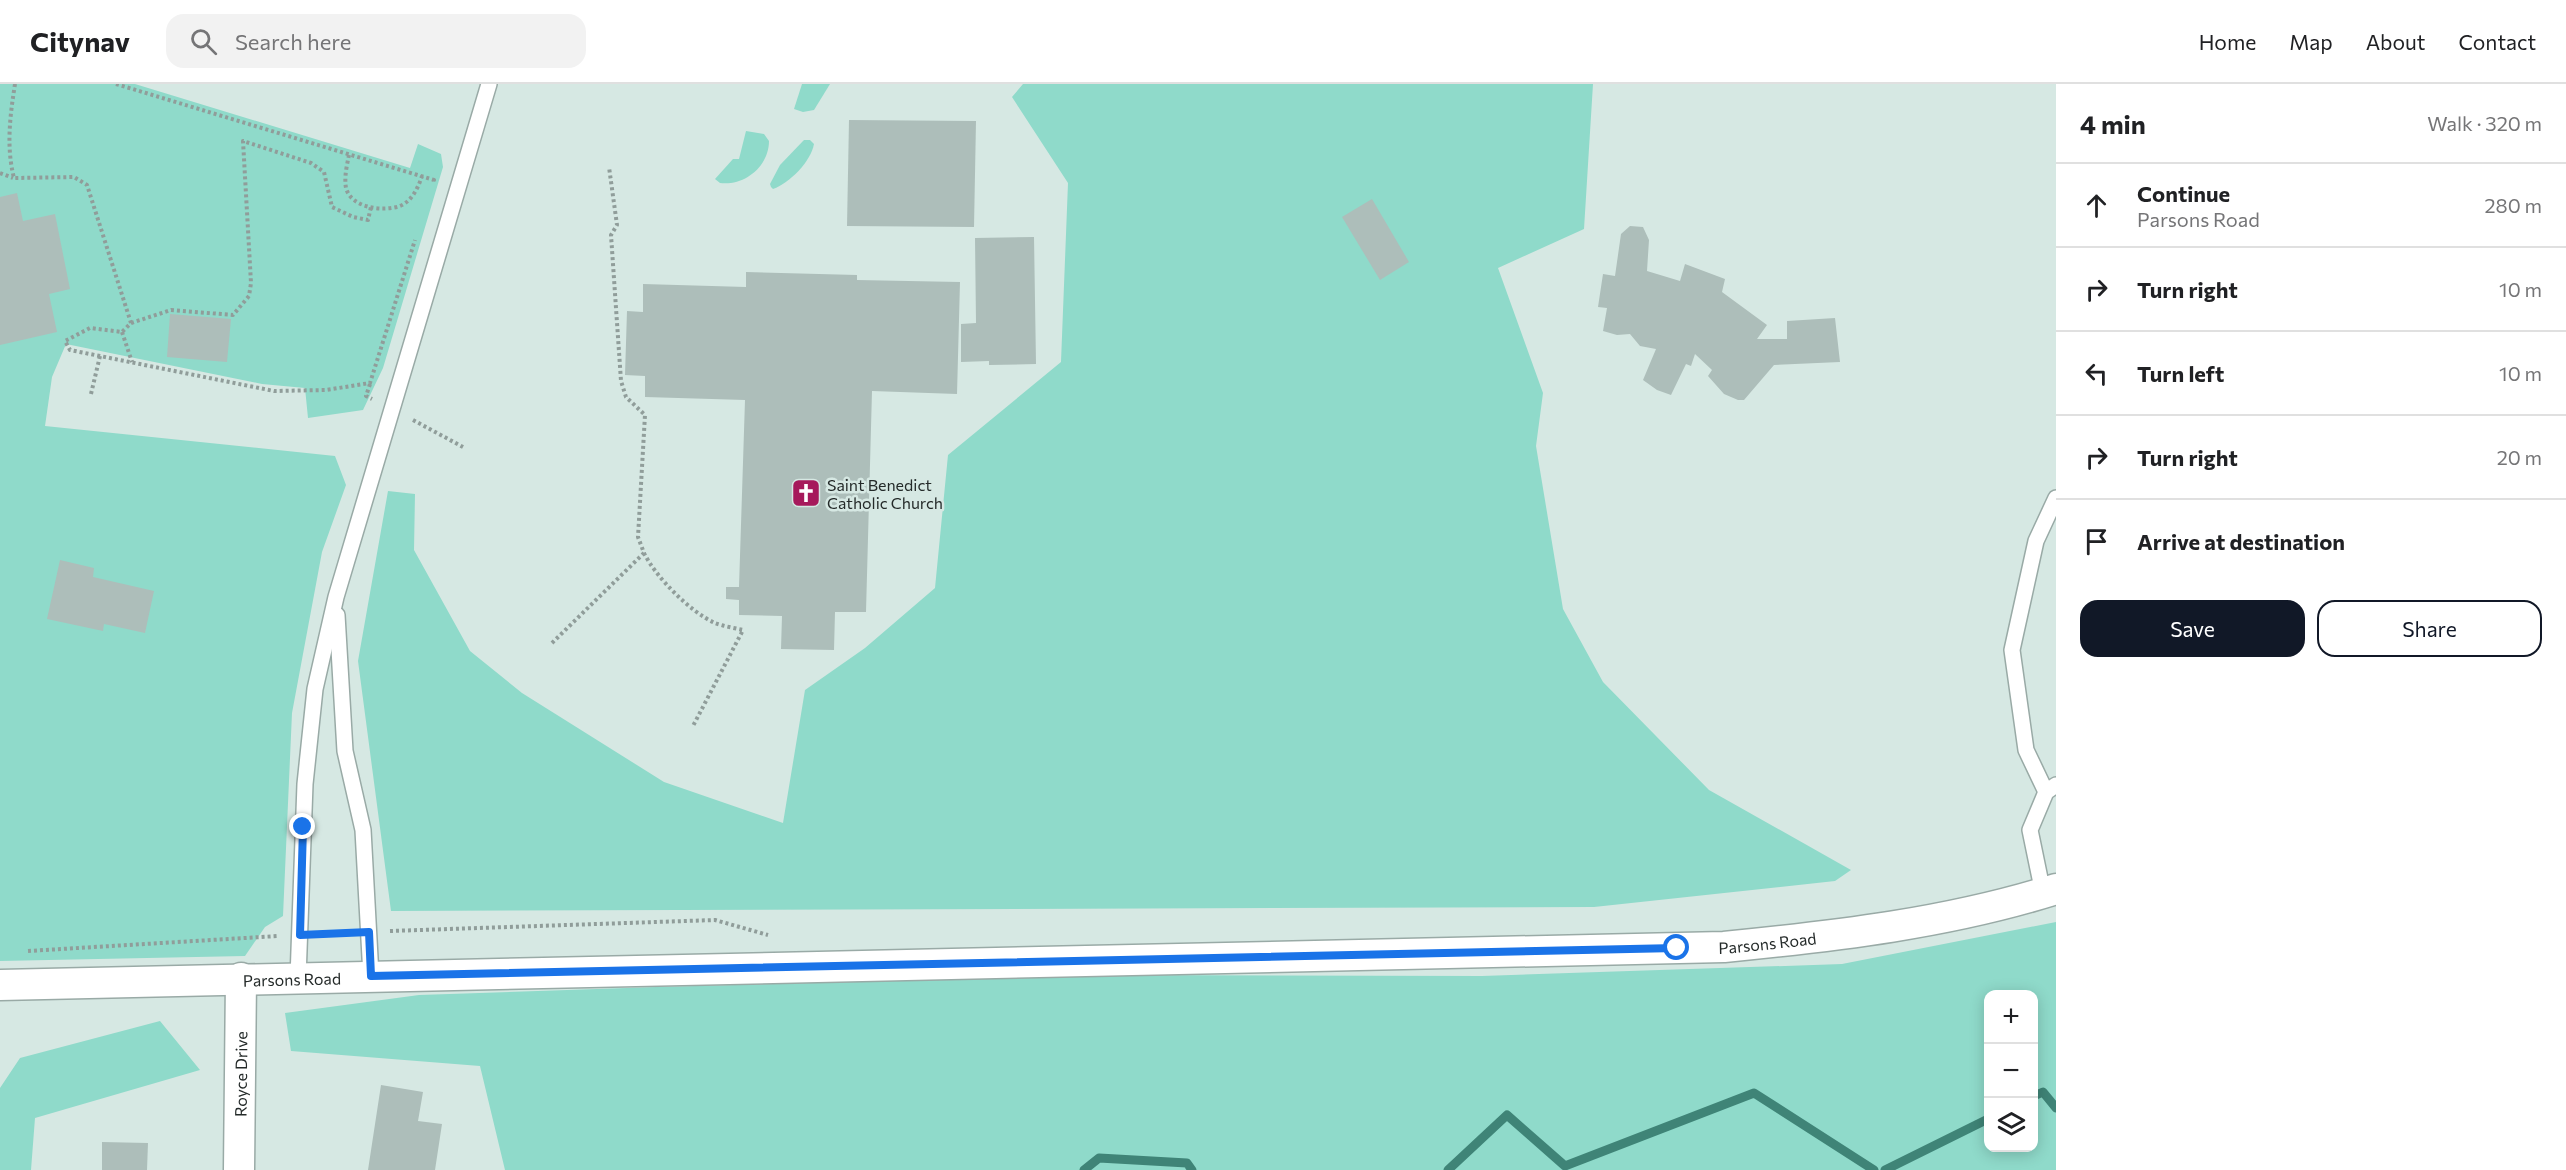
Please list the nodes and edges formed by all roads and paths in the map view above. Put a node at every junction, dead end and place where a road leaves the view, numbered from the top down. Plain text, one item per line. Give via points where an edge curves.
1 (15, 84) edge
2 (116, 84) edge
3 (489, 84) edge
4 (349, 155) junction
5 (609, 167) dead end
6 (0, 173) edge
7 (422, 176) junction
8 (14, 178) junction
9 (430, 191) dead end
10 (371, 207) junction
11 (416, 236) dead end
12 (131, 323) junction
13 (122, 332) junction
14 (100, 356) junction
15 (133, 363) junction
16 (91, 394) dead end
17 (2056, 498) edge
18 (644, 553) junction
19 (336, 597) junction
20 (552, 643) dead end
21 (693, 726) dead end
22 (2051, 788) edge
23 (2049, 891) edge
24 (369, 932) junction
25 (300, 935) junction
26 (770, 936) dead end
27 (21, 951) dead end
28 (371, 976) junction
29 (241, 978) junction
30 (298, 978) junction
31 (0, 984) edge
32 (239, 1170) edge

1 - 8 path via 9,158
2 - 4 path
3 - 19 lane
4 - 7 path
4 - 10 path via 346,189 354,201
5 - 18 path via 617,225 611,235 621,381 626,397 645,415 638,537
6 - 8 path
7 - 9 path via 434,180
7 - 10 path via 416,193 401,206
8 - 12 path via 74,177 87,185
10 - 12 path via 368,220 332,207 324,172 311,163 243,141 249,296 233,315 171,310
11 - 15 path via 370,383 326,390 274,391
12 - 13 path
13 - 14 path via 90,328 65,341 70,350
13 - 15 path
14 - 15 path
14 - 16 path
17 - 22 lane via 2036,541 2012,650 2026,750
18 - 20 path
18 - 21 path via 666,583 691,607 714,622 742,630
19 - 24 lane via 345,751 363,830
19 - 25 lane via 315,689 305,784
22 - 23 lane via 2030,830
23 - 28 street, Parsons Road via 1940,918 1835,936 1724,947
24 - 25 path
24 - 26 path via 715,920
24 - 28 lane
25 - 27 path
25 - 30 lane
28 - 30 street, Parsons Road
29 - 30 street, Parsons Road
29 - 31 street, Parsons Road
29 - 32 street, Royce Drive

